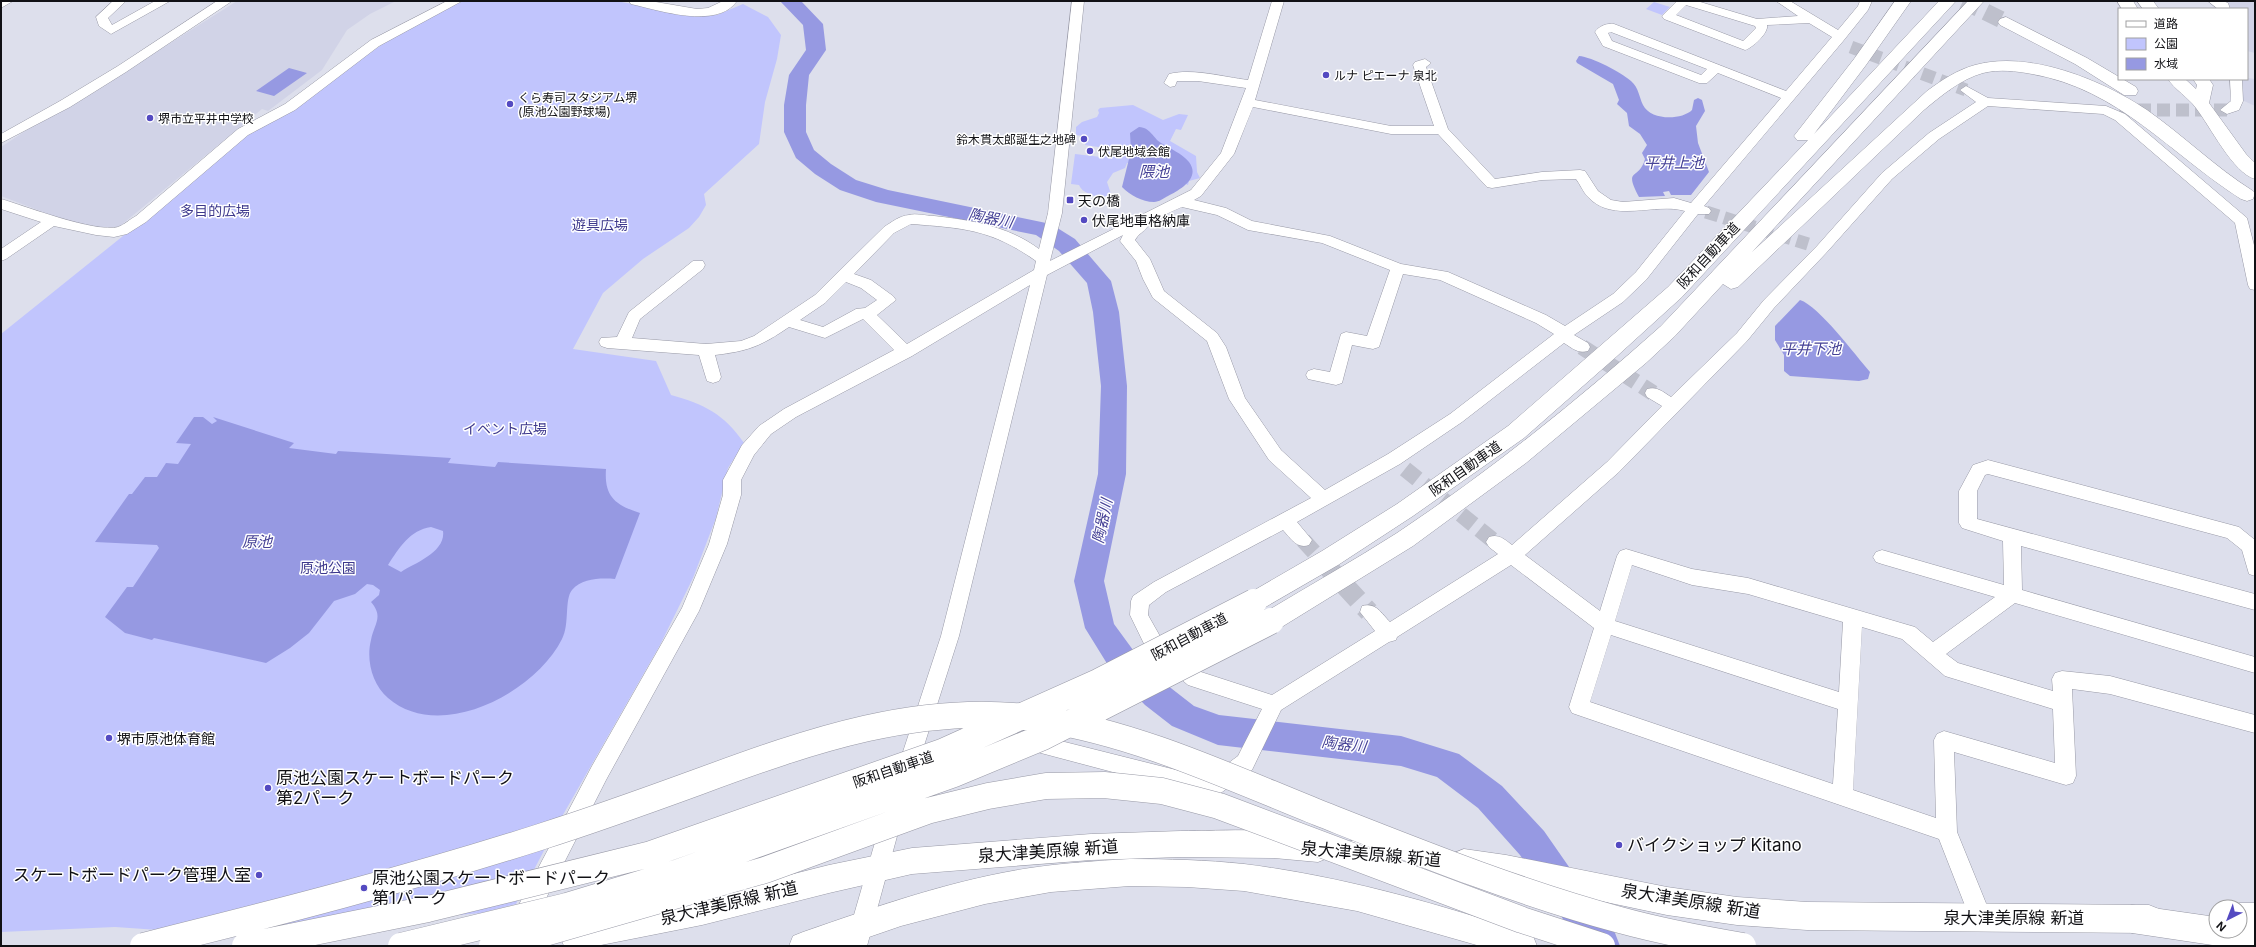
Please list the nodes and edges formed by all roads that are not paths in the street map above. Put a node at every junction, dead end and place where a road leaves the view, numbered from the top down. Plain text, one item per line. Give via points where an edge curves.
1 (7, 1) edge
2 (120, 1) edge
3 (164, 1) edge
4 (226, 1) edge
5 (456, 1) edge
6 (635, 1) edge
7 (731, 1) edge
8 (1078, 1) edge
9 (1278, 1) edge
10 (1782, 1) edge
11 (1866, 1) edge
12 (1903, 1) edge
13 (1948, 1) edge
14 (1976, 1) edge
15 (2214, 1) edge
16 (1, 4) edge
17 (2224, 8) edge
18 (1812, 20) junction
19 (1760, 22) junction
20 (2006, 22) tunnel mouth
21 (1838, 39) junction
22 (1851, 47) tunnel mouth
23 (1425, 63) dead end
24 (1716, 68) junction
25 (2177, 80) edge
26 (2202, 80) edge
27 (2236, 80) edge
28 (1170, 82) dead end
29 (1254, 85) junction
30 (1966, 90) tunnel mouth
31 (1790, 97) junction
32 (1248, 102) junction
33 (1985, 102) junction
34 (2201, 103) junction
35 (2227, 110) dead end
36 (1, 129) edge
37 (17, 129) junction
38 (1442, 130) junction
39 (1, 139) edge
40 (2255, 173) edge
41 (2251, 198) edge
42 (1181, 202) junction
43 (1, 204) edge
44 (1701, 210) junction
45 (1162, 211) junction
46 (52, 222) junction
47 (1721, 240) junction
48 (1, 256) edge
49 (1047, 261) junction
50 (698, 265) dead end
51 (1398, 268) junction
52 (843, 276) junction
53 (2255, 285) edge
54 (867, 314) junction
55 (787, 321) junction
56 (1668, 331) junction
57 (1564, 334) junction
58 (606, 342) dead end
59 (622, 343) junction
60 (1582, 348) tunnel mouth
61 (706, 350) junction
62 (906, 352) junction
63 (1314, 375) dead end
64 (713, 378) dead end
65 (1653, 393) tunnel mouth
66 (1674, 406) junction
67 (1324, 499) junction
68 (1286, 521) junction
69 (2012, 536) junction
70 (1303, 540) tunnel mouth
71 (1495, 542) tunnel mouth
72 (1512, 555) junction
73 (1882, 557) dead end
74 (2255, 569) edge
75 (2013, 595) junction
76 (2255, 602) edge
77 (1369, 612) tunnel mouth
78 (1854, 617) junction
79 (1604, 625) junction
80 (1389, 634) junction
81 (1932, 653) junction
82 (2255, 665) edge
83 (2063, 703) junction
84 (1274, 704) junction
85 (1848, 704) junction
86 (922, 721) junction
87 (2255, 724) edge
88 (1842, 796) junction
89 (1947, 832) junction
90 (877, 868) junction
91 (2208, 917) edge
92 (1981, 918) junction
93 (2132, 919) junction
94 (2250, 927) edge
95 (859, 936) edge
96 (143, 946) edge
97 (245, 946) edge
98 (401, 946) edge
99 (492, 946) edge
100 (508, 946) edge
101 (532, 946) edge
102 (802, 946) edge
103 (1523, 946) edge
104 (1602, 946) edge
105 (1743, 946) edge

1 - 16 street
2 - 3 street via 102,16 103,23 111,30
4 - 37 street via 122,69
5 - 46 street via 375,44 290,106 243,132 133,225 114,232
6 - 7 street via 699,12 714,10
8 - 49 street via 1058,198
9 - 29 street
10 - 18 street
11 - 21 street
12 - 47 main road via 1860,62
13 - 47 main road, 阪和自動車道
14 - 56 main road, 阪和自動車道
15 - 17 street
18 - 19 street
18 - 21 street
19 - 19 street via 1762,30 1745,46 1668,16 1684,1
20 - 41 main road via 2081,61 2149,104 2220,164
21 - 22 street
21 - 31 street
23 - 38 street via 1419,65
24 - 24 street via 1610,27 1602,32 1607,43 1703,80
24 - 31 street
25 - 34 main road
26 - 34 main road via 2205,85
27 - 35 street via 2237,100 2234,107
28 - 29 street via 1173,77 1198,77
29 - 32 street
30 - 33 street
31 - 44 street
32 - 38 street via 1391,130
32 - 42 street via 1227,154 1219,166 1196,193
33 - 53 street via 2112,110 2242,221
33 - 66 street via 1934,136 1887,176 1815,247 1742,337
34 - 40 main road via 2240,158
36 - 37 street
37 - 39 street
38 - 44 street via 1492,184 1542,176 1580,174 1593,194 1606,203 1623,207 1674,203
41 - 56 main road via 2206,168 2167,133 2133,108 2100,90 2070,78 2034,69 1980,68 1963,75 1923,103 1698,312
42 - 45 street
42 - 51 street via 1221,211 1248,225 1325,239
43 - 46 street
44 - 57 street via 1618,298
45 - 49 street via 1140,220 1099,244
45 - 67 street via 1158,217 1132,232 1127,241 1129,246 1143,259 1158,294 1212,337 1237,399 1275,455
46 - 48 street
47 - 97 main road, 阪和自動車道, bridge via 1675,292 1516,432 1405,510 1330,558 1254,602 1098,682 942,752 651,854 428,909
49 - 52 street via 1016,240 1002,235 979,228 910,219 890,230
49 - 62 street
49 - 86 street via 950,636
50 - 59 street via 634,316
51 - 57 street via 1443,276 1542,319
51 - 63 street via 1373,343 1346,338 1336,379
52 - 54 street via 866,284 888,300
52 - 55 street via 820,299
54 - 55 street via 861,313 824,333
54 - 62 street
55 - 61 street via 760,340 742,346
56 - 98 main road, 阪和自動車道, bridge via 1628,368 1527,451 1422,528 1271,621 1121,699 954,774 676,873 567,906
57 - 60 street
57 - 67 street via 1400,464
58 - 59 street
59 - 61 street
61 - 64 street
62 - 100 street via 790,413 765,430 748,450 732,480 732,495 718,544 690,611 599,773
65 - 66 street
66 - 72 street via 1613,467
67 - 68 street
68 - 70 street
68 - 84 street via 1160,587 1140,601 1139,615 1154,644 1194,679
69 - 74 street via 1968,523 1968,490 1979,470 1988,467 2233,532 2250,546
69 - 75 street
69 - 76 street
71 - 72 street
72 - 79 street
72 - 80 street
73 - 75 street
75 - 81 street
75 - 82 street
77 - 80 street
78 - 79 street via 1748,586 1692,577 1626,556
78 - 81 street via 1908,634
78 - 85 street
79 - 85 street
79 - 88 street via 1579,707
80 - 84 street
81 - 83 street via 1952,670
83 - 87 street via 2062,679 2110,684
83 - 89 street via 2066,776 1944,740
84 - 86 street via 1245,763 1211,788 1011,738
85 - 88 street
86 - 90 street
88 - 89 street
89 - 92 street
90 - 92 main road, 泉大津美原線 新道 via 912,861 1092,847 1181,844 1274,845 1506,868 1667,901 1737,911 1808,916
90 - 95 street
90 - 101 main road, 泉大津美原線 新道 via 702,912 586,933
91 - 93 main road, 泉大津美原線 新道
92 - 93 main road, 泉大津美原線 新道
93 - 94 main road
95 - 102 main road, 泉大津美原線 新道
95 - 103 main road, 泉大津美原線 新道 via 901,912 975,893 1071,876 1171,872 1269,880 1366,898
96 - 105 main road, bridge via 379,885 506,847 813,742 907,720 954,713 995,713 1041,718 1086,729 1192,762 1455,865 1588,911 1650,928
99 - 104 main road, bridge via 765,870 927,811 988,796 1046,786 1104,785 1162,791 1219,806 1522,920

